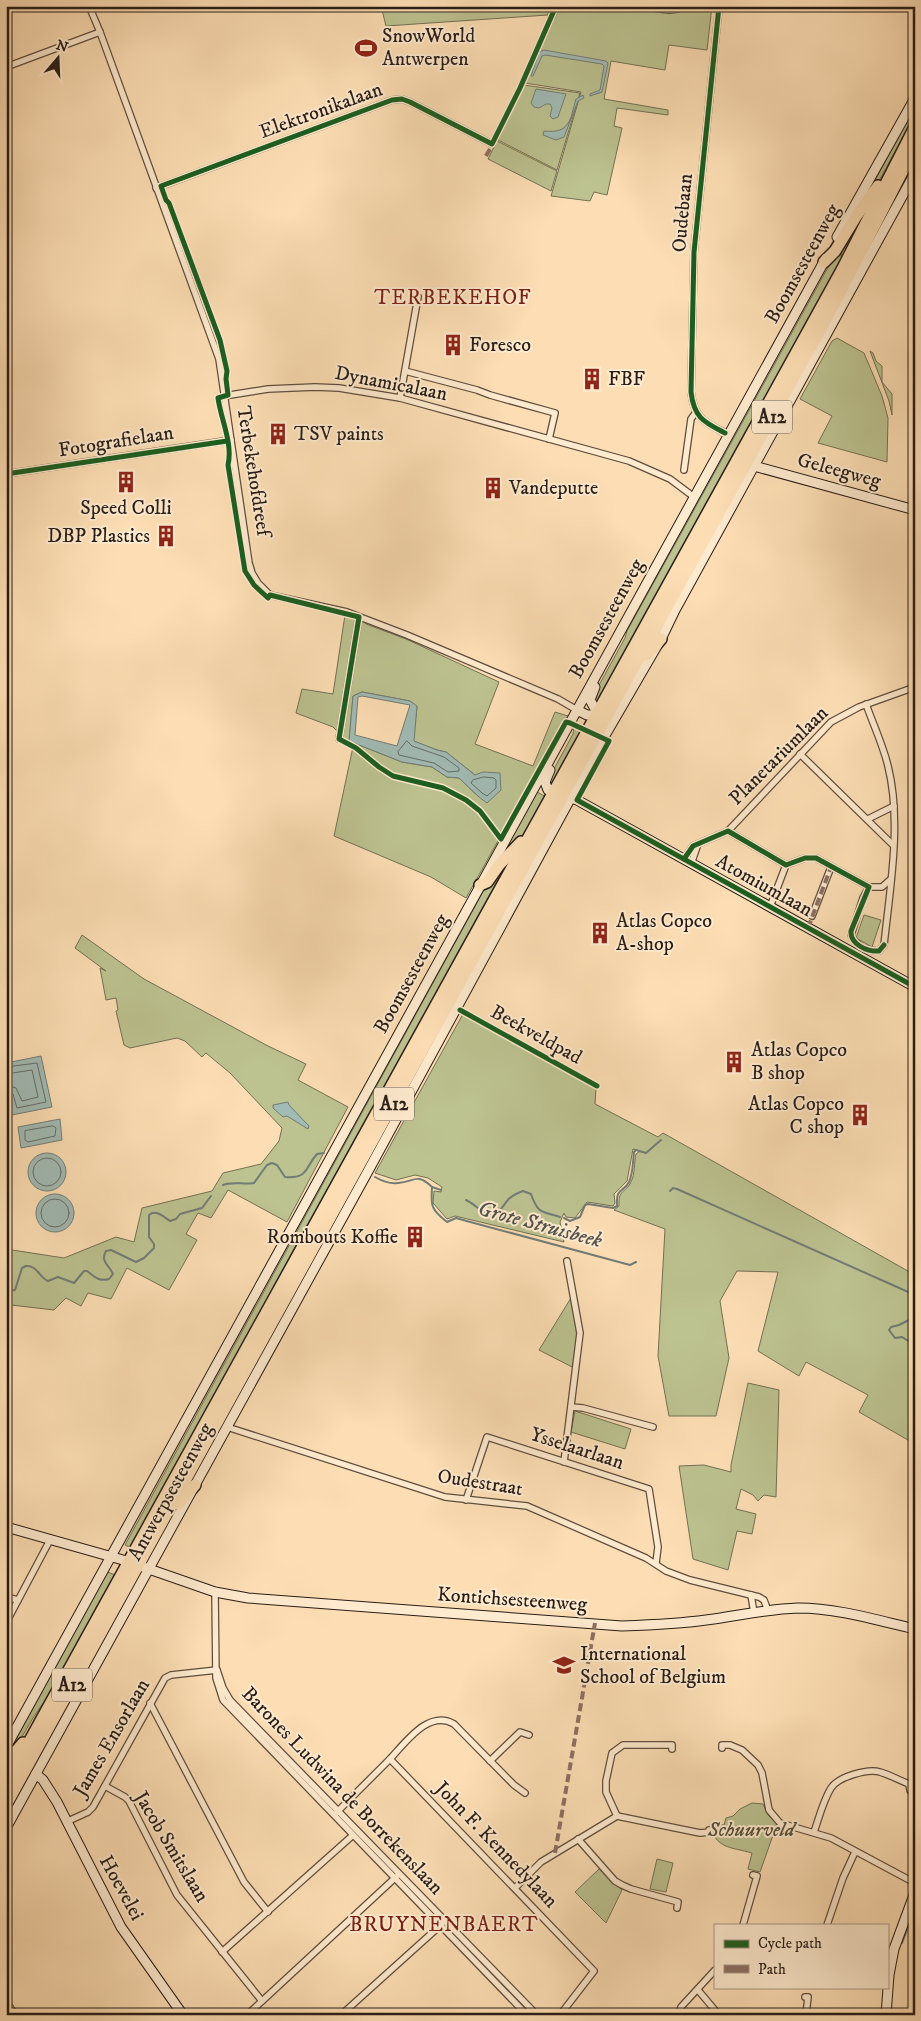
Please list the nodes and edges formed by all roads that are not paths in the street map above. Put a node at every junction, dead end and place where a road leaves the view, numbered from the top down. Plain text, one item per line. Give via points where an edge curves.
1 (89, 6) edge
2 (556, 6) edge
3 (643, 6) edge
4 (686, 6) edge
5 (719, 6) edge
6 (551, 17) dead end
7 (100, 32) junction
8 (6, 67) edge
9 (915, 98) edge
10 (915, 127) edge
11 (492, 144) dead end
12 (915, 147) edge
13 (915, 156) edge
14 (897, 168) junction
15 (915, 173) edge
16 (156, 188) junction
17 (878, 241) junction
18 (824, 262) junction
19 (846, 296) junction
20 (418, 297) dead end
21 (405, 372) junction
22 (803, 378) junction
23 (224, 396) junction
24 (400, 398) junction
25 (696, 412) junction
26 (729, 435) junction
27 (549, 439) junction
28 (231, 440) junction
29 (754, 466) junction
30 (684, 470) dead end
31 (6, 474) edge
32 (694, 498) junction
33 (915, 510) edge
34 (359, 617) junction
35 (661, 638) junction
36 (636, 664) junction
37 (600, 668) junction
38 (915, 687) edge
39 (866, 704) junction
40 (577, 710) junction
41 (603, 714) junction
42 (568, 726) junction
43 (340, 739) dead end
44 (800, 754) junction
45 (563, 796) junction
46 (894, 806) junction
47 (868, 819) junction
48 (728, 831) junction
49 (532, 833) junction
50 (893, 844) junction
51 (688, 861) junction
52 (786, 865) junction
53 (831, 867) junction
54 (891, 879) junction
55 (480, 885) junction
56 (869, 887) junction
57 (770, 907) junction
58 (812, 916) dead end
59 (915, 987) edge
60 (331, 1157) joint
61 (568, 1262) dead end
62 (571, 1406) junction
63 (226, 1427) junction
64 (653, 1427) dead end
65 (564, 1462) junction
66 (195, 1485) junction
67 (466, 1500) junction
68 (168, 1511) junction
69 (6, 1527) edge
70 (50, 1540) junction
71 (110, 1557) junction
72 (656, 1563) junction
73 (138, 1565) junction
74 (215, 1592) junction
75 (751, 1595) junction
76 (6, 1597) edge
77 (18, 1600) junction
78 (768, 1611) junction
79 (754, 1613) junction
80 (6, 1623) edge
81 (915, 1629) edge
82 (216, 1670) junction
83 (150, 1703) junction
84 (34, 1734) junction
85 (529, 1735) dead end
86 (6, 1747) edge
87 (722, 1748) dead end
88 (672, 1749) dead end
89 (390, 1759) junction
90 (490, 1761) junction
91 (6, 1764) edge
92 (36, 1774) junction
93 (6, 1784) edge
94 (105, 1786) junction
95 (910, 1790) dead end
96 (525, 1793) dead end
97 (6, 1806) edge
98 (336, 1813) junction
99 (618, 1816) junction
100 (66, 1822) junction
101 (6, 1828) edge
102 (710, 1830) dead end
103 (814, 1832) junction
104 (352, 1836) junction
105 (578, 1839) junction
106 (855, 1852) junction
107 (753, 1875) dead end
108 (397, 1876) junction
109 (915, 1883) edge
110 (515, 1888) junction
111 (915, 1892) edge
112 (677, 1908) dead end
113 (268, 1912) junction
114 (446, 1921) junction
115 (743, 1924) edge
116 (827, 1924) edge
117 (440, 1926) junction
118 (222, 1952) junction
119 (714, 1971) edge
120 (698, 1990) junction
121 (805, 1997) dead end
122 (6, 2001) edge
123 (262, 2001) junction
124 (680, 2012) dead end
125 (251, 2014) edge
126 (15, 2015) edge
127 (183, 2015) edge
128 (341, 2015) edge
129 (527, 2015) edge
130 (537, 2015) edge
131 (560, 2015) edge
132 (718, 2015) edge
133 (806, 2015) edge
134 (886, 2015) edge

1 - 7 street, Terbekehofdreef
2 - 6 street
3 - 4 street via 667,11
5 - 25 street, Oudebaan via 694,252 692,392
7 - 8 street
7 - 16 street, Terbekehofdreef
9 - 18 main road, Boomsesteenweg
10 - 14 highway, A12
11 - 16 street, Elektronikalaan via 410,102 392,100
12 - 14 highway, A12
13 - 19 highway via 848,286
14 - 18 highway via 856,215 835,251
14 - 36 highway, A12 via 829,314
14 - 41 highway, A12 via 637,641
15 - 17 main road
16 - 23 street, Terbekehofdreef via 217,351
17 - 19 main road
17 - 22 main road
18 - 26 main road, Boomsesteenweg
19 - 22 main road
20 - 21 street
21 - 24 street
21 - 27 street, Dynamicalaan via 555,413
22 - 29 main road
23 - 24 street, Dynamicalaan via 315,386
23 - 28 street, Terbekehofdreef
24 - 27 street, Dynamicalaan
25 - 26 street via 702,420
25 - 30 street, Oudebaan via 690,419
26 - 32 main road, Boomsesteenweg
27 - 32 street, Dynamicalaan via 651,470 678,484
28 - 31 street, Fotografielaan
28 - 34 street, Terbekehofdreef via 249,562 258,583 270,595
29 - 33 main road, Geleegweg
29 - 35 main road
32 - 37 main road, Boomsesteenweg
34 - 40 street, Terbekehofdreef via 558,699
34 - 43 street
35 - 36 highway
35 - 45 main road via 604,738
36 - 41 highway, A12
37 - 40 main road, Boomsesteenweg
37 - 41 main road via 600,679 590,700
38 - 39 street, Planetariumlaan
39 - 44 street, Planetariumlaan via 831,722
39 - 46 street via 888,765
40 - 41 main road, Terbekehofdreef via 587,715
40 - 42 main road, Boomsesteenweg
41 - 45 highway, A12
42 - 45 main road via 564,743 546,777 547,788
42 - 55 main road, Boomsesteenweg
44 - 47 street
44 - 48 street, Planetariumlaan
45 - 49 highway, A12
45 - 51 main road, Atomiumlaan
45 - 63 main road, Antwerpsesteenweg via 367,1173
45 - 68 highway, A12
46 - 47 street
46 - 50 street
47 - 50 street
48 - 51 street, Planetariumlaan via 693,846
48 - 52 street
49 - 55 highway via 526,835 487,882
49 - 73 highway, A12
50 - 54 street
51 - 57 main road, Atomiumlaan
52 - 53 street via 816,858
52 - 57 street
53 - 56 street
53 - 58 street
54 - 56 street via 882,888
54 - 56 street via 884,945 879,951 872,952 851,938
55 - 60 main road, Boomsesteenweg
57 - 59 main road, Atomiumlaan
60 - 71 main road, Antwerpsesteenweg
61 - 62 street via 580,1333
62 - 64 street
62 - 65 street
63 - 66 main road, Antwerpsesteenweg
63 - 67 street, Oudestraat via 445,1498
65 - 67 street, Ysselaarlaan via 487,1437
65 - 72 street, Ysselaarlaan via 649,1489 658,1547
66 - 68 highway via 179,1504
66 - 73 main road, Antwerpsesteenweg
67 - 72 street, Oudestraat via 527,1506
68 - 73 highway, A12
69 - 70 main road, Kontichsesteenweg
70 - 71 main road, Kontichsesteenweg
70 - 77 street
71 - 73 main road, Kontichsesteenweg
71 - 86 main road, Antwerpsesteenweg
72 - 75 street, Oudestraat via 666,1571 690,1580
73 - 74 main road, Kontichsesteenweg
73 - 84 highway, A12
73 - 92 main road, Antwerpsesteenweg
73 - 97 highway, A12
74 - 79 main road, Kontichsesteenweg via 305,1603 622,1626
74 - 82 street, Barones Ludwina de Borrekenslaan
75 - 78 street, Oudestraat via 764,1600
75 - 79 street
76 - 77 street
77 - 80 street
78 - 79 main road, Kontichsesteenweg
78 - 81 main road, Kontichsesteenweg via 826,1610
82 - 83 street, James Ensorlaan via 171,1675 165,1678
82 - 98 street, Barones Ludwina de Borrekenslaan via 230,1700
83 - 94 street, James Ensorlaan
83 - 113 street via 244,1882
84 - 91 highway
84 - 93 highway, A12
85 - 90 street via 520,1732
87 - 103 street via 722,1745 730,1745 742,1750 758,1766 770,1810 780,1823
88 - 99 street via 672,1746 628,1744 612,1753 606,1792
89 - 90 street via 428,1722 440,1719 454,1724
89 - 98 street
89 - 110 street, John F. Kennedylaan
90 - 96 street
92 - 100 main road, Hoevelei via 57,1802
92 - 101 main road, Antwerpsesteenweg
94 - 100 street, James Ensorlaan via 88,1812
94 - 118 street, Jacob Smitslaan via 129,1802 177,1894
95 - 103 street via 909,1784 879,1771 844,1777 830,1789
98 - 104 street, Barones Ludwina de Borrekenslaan
98 - 108 street, Barones Ludwina de Borrekenslaan
99 - 102 street via 700,1833
99 - 105 street
100 - 127 main road, Hoevelei via 121,1927
103 - 106 street
104 - 108 street, Barones Ludwina de Borrekenslaan
104 - 113 street
105 - 110 street via 541,1862
105 - 112 street via 615,1880 631,1890 678,1902
106 - 109 street
106 - 116 street via 842,1878
107 - 115 street via 756,1876
108 - 114 street, Barones Ludwina de Borrekenslaan
108 - 117 street, Barones Ludwina de Borrekenslaan
108 - 123 street
110 - 131 street, John F. Kennedylaan via 594,1971
111 - 134 main road via 894,1949
113 - 118 street
114 - 117 street
114 - 130 street, Barones Ludwina de Borrekenslaan
117 - 128 street
117 - 129 street, Barones Ludwina de Borrekenslaan
118 - 123 street, Jacob Smitslaan
119 - 120 street
120 - 124 street
120 - 132 street
121 - 133 street via 808,1998
122 - 126 street
123 - 125 street

